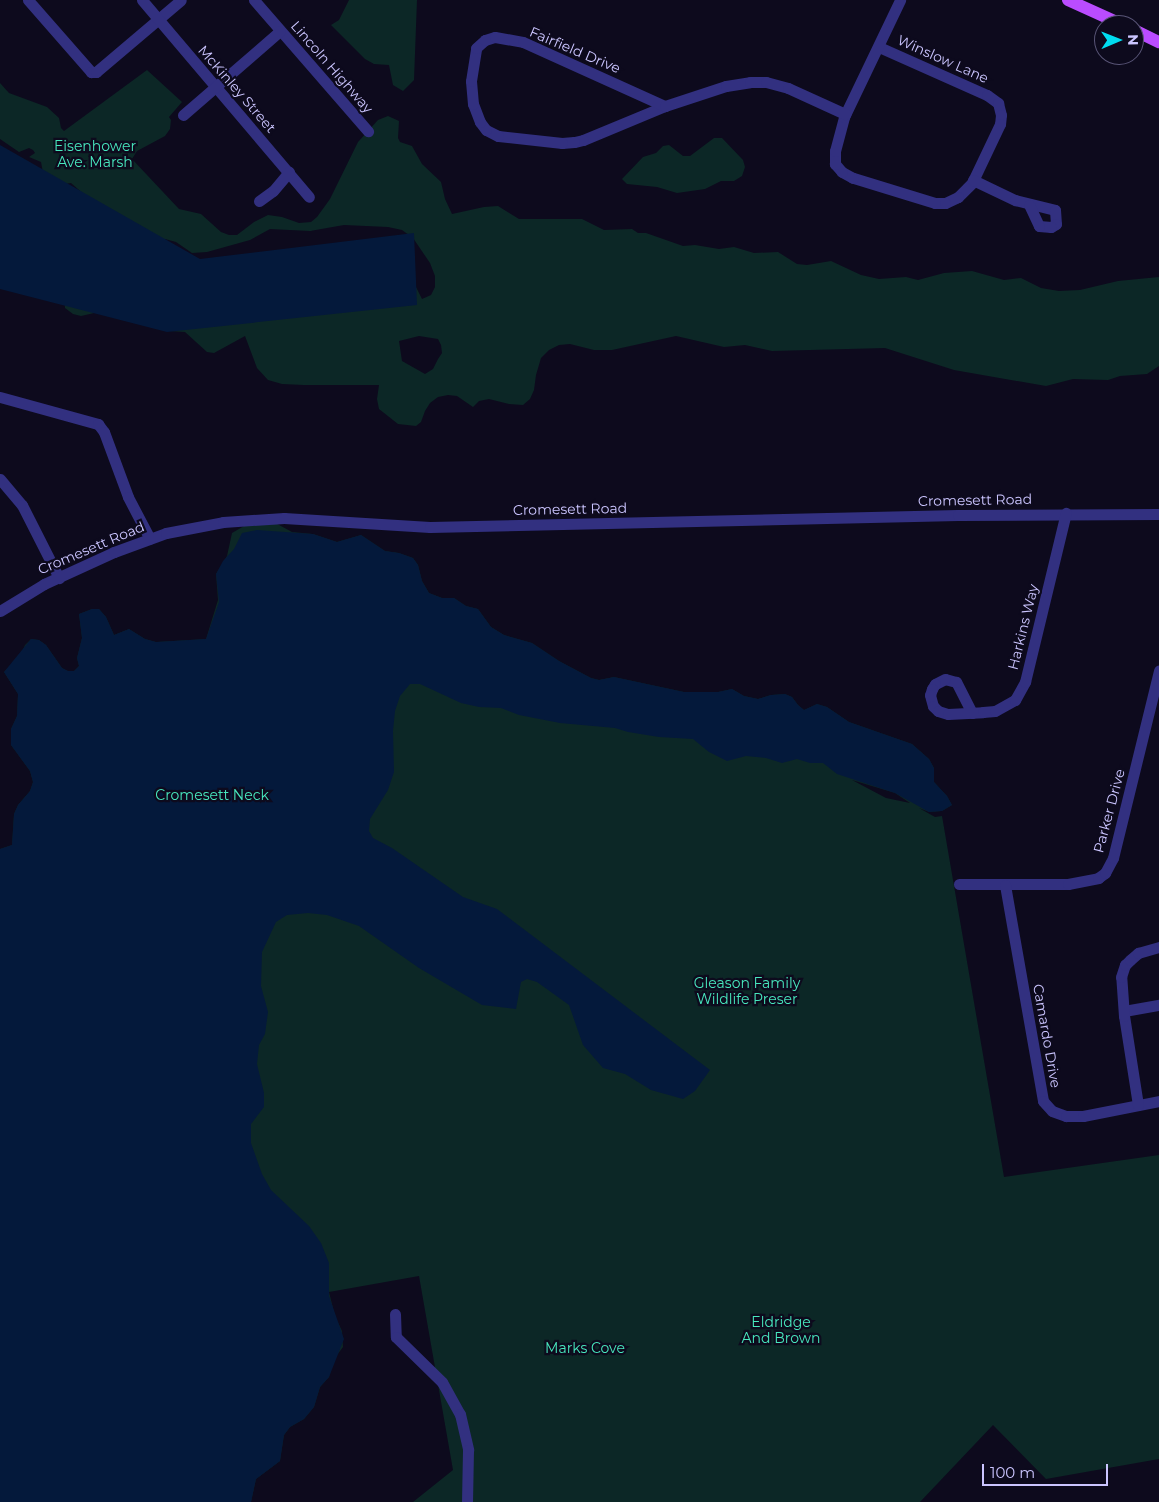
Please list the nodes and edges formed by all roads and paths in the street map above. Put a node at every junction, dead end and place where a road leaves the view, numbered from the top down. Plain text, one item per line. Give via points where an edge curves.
1 (28, 0) edge
2 (142, 0) edge
3 (181, 0) edge
4 (254, 0) edge
5 (900, 0) edge
6 (1068, 0) edge
7 (1101, 15) edge
8 (158, 19) junction
9 (280, 31) junction
10 (1144, 35) edge
11 (1159, 42) edge
12 (878, 47) junction
13 (215, 87) junction
14 (666, 106) junction
15 (845, 114) junction
16 (183, 115) dead end
17 (368, 131) dead end
18 (289, 172) junction
19 (973, 180) junction
20 (309, 197) dead end
21 (259, 201) dead end
22 (1029, 205) dead end
23 (0, 396) edge
24 (0, 479) edge
25 (1066, 513) junction
26 (1159, 514) edge
27 (150, 539) junction
28 (59, 578) junction
29 (0, 611) edge
30 (1159, 671) edge
31 (972, 712) dead end
32 (960, 884) dead end
33 (1005, 885) junction
34 (1159, 947) edge
35 (1159, 1005) edge
36 (1124, 1011) junction
37 (1159, 1101) edge
38 (1138, 1105) junction
39 (395, 1314) dead end
40 (467, 1502) edge

1 - 8 street via 91,72 96,72
2 - 8 street, McKinley Street
3 - 8 street
4 - 9 street, Lincoln Highway
5 - 12 street
6 - 7 main road
8 - 13 street, McKinley Street
9 - 13 street
9 - 17 street, Lincoln Highway
10 - 11 main road
12 - 15 street
12 - 19 street, Winslow Lane via 986,94 998,103 1002,115 1000,124
13 - 16 street
13 - 18 street, McKinley Street
14 - 14 street, Fairfield Drive via 523,42 495,37 476,48 471,81 473,104 486,130 498,136 574,142
14 - 15 street, Fairfield Drive via 726,86 766,82 788,88
15 - 19 street, Winslow Lane via 835,151 835,164 853,178 935,203 958,197
18 - 20 street, McKinley Street
18 - 21 street
19 - 22 street
23 - 27 street via 98,424 128,497
24 - 28 street via 22,505
25 - 26 street, Cromesett Road
25 - 27 street, Cromesett Road via 430,527 284,518 224,522
25 - 31 street, Harkins Way via 1021,692 1002,709
27 - 28 street, Cromesett Road
28 - 29 street, Cromesett Road
30 - 33 street, Parker Drive via 1109,868 1098,878 1080,883
32 - 33 street, Parker Drive
33 - 38 street, Camardo Drive via 1043,1101 1052,1111 1066,1116 1083,1116
34 - 36 street via 1138,953 1125,965 1121,977
35 - 36 street
36 - 38 street
37 - 38 street, Camardo Drive
39 - 40 street via 396,1337 442,1382 460,1414 468,1450

